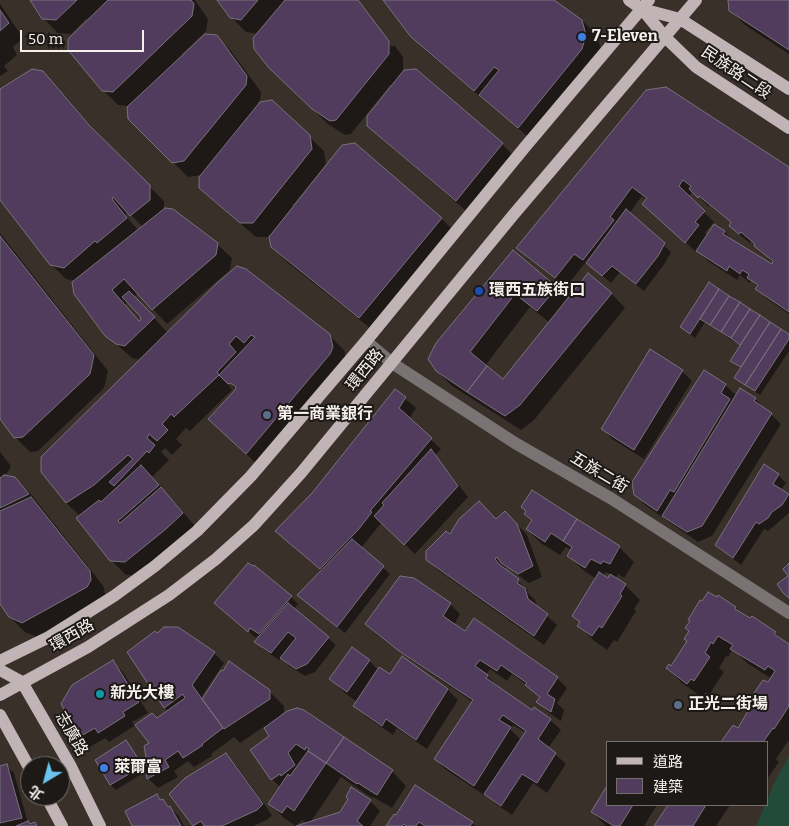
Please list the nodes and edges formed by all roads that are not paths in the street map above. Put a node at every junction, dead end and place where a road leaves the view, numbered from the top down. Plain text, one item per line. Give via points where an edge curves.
1 (629, 0) edge
2 (696, 0) edge
3 (646, 5) edge
4 (680, 19) junction
5 (665, 37) junction
6 (789, 89) edge
7 (789, 128) edge
8 (366, 341) junction
9 (392, 363) junction
10 (789, 613) edge
11 (0, 661) edge
12 (0, 670) edge
13 (22, 682) junction
14 (0, 695) edge
15 (0, 715) edge
16 (23, 756) edge
17 (51, 806) edge
18 (62, 826) edge
19 (100, 826) edge

1 - 3 main road
2 - 4 main road, 環西路
3 - 4 main road, 民族路二段
3 - 5 main road, 民族路二段
3 - 8 main road, 環西路
4 - 5 main road, 環西路
4 - 6 main road, 民族路二段
5 - 7 main road, 民族路二段 via 696,67
5 - 9 main road, 環西路
8 - 9 street, 五族二街
8 - 11 main road, 環西路 via 251,476 197,531 114,596 47,638
9 - 10 street, 五族二街
9 - 13 main road, 環西路 via 301,474 254,525 216,558 137,616
12 - 13 main road
13 - 14 main road, 環西路
13 - 19 main road, 志廣路 via 70,765
15 - 16 main road
17 - 18 main road

